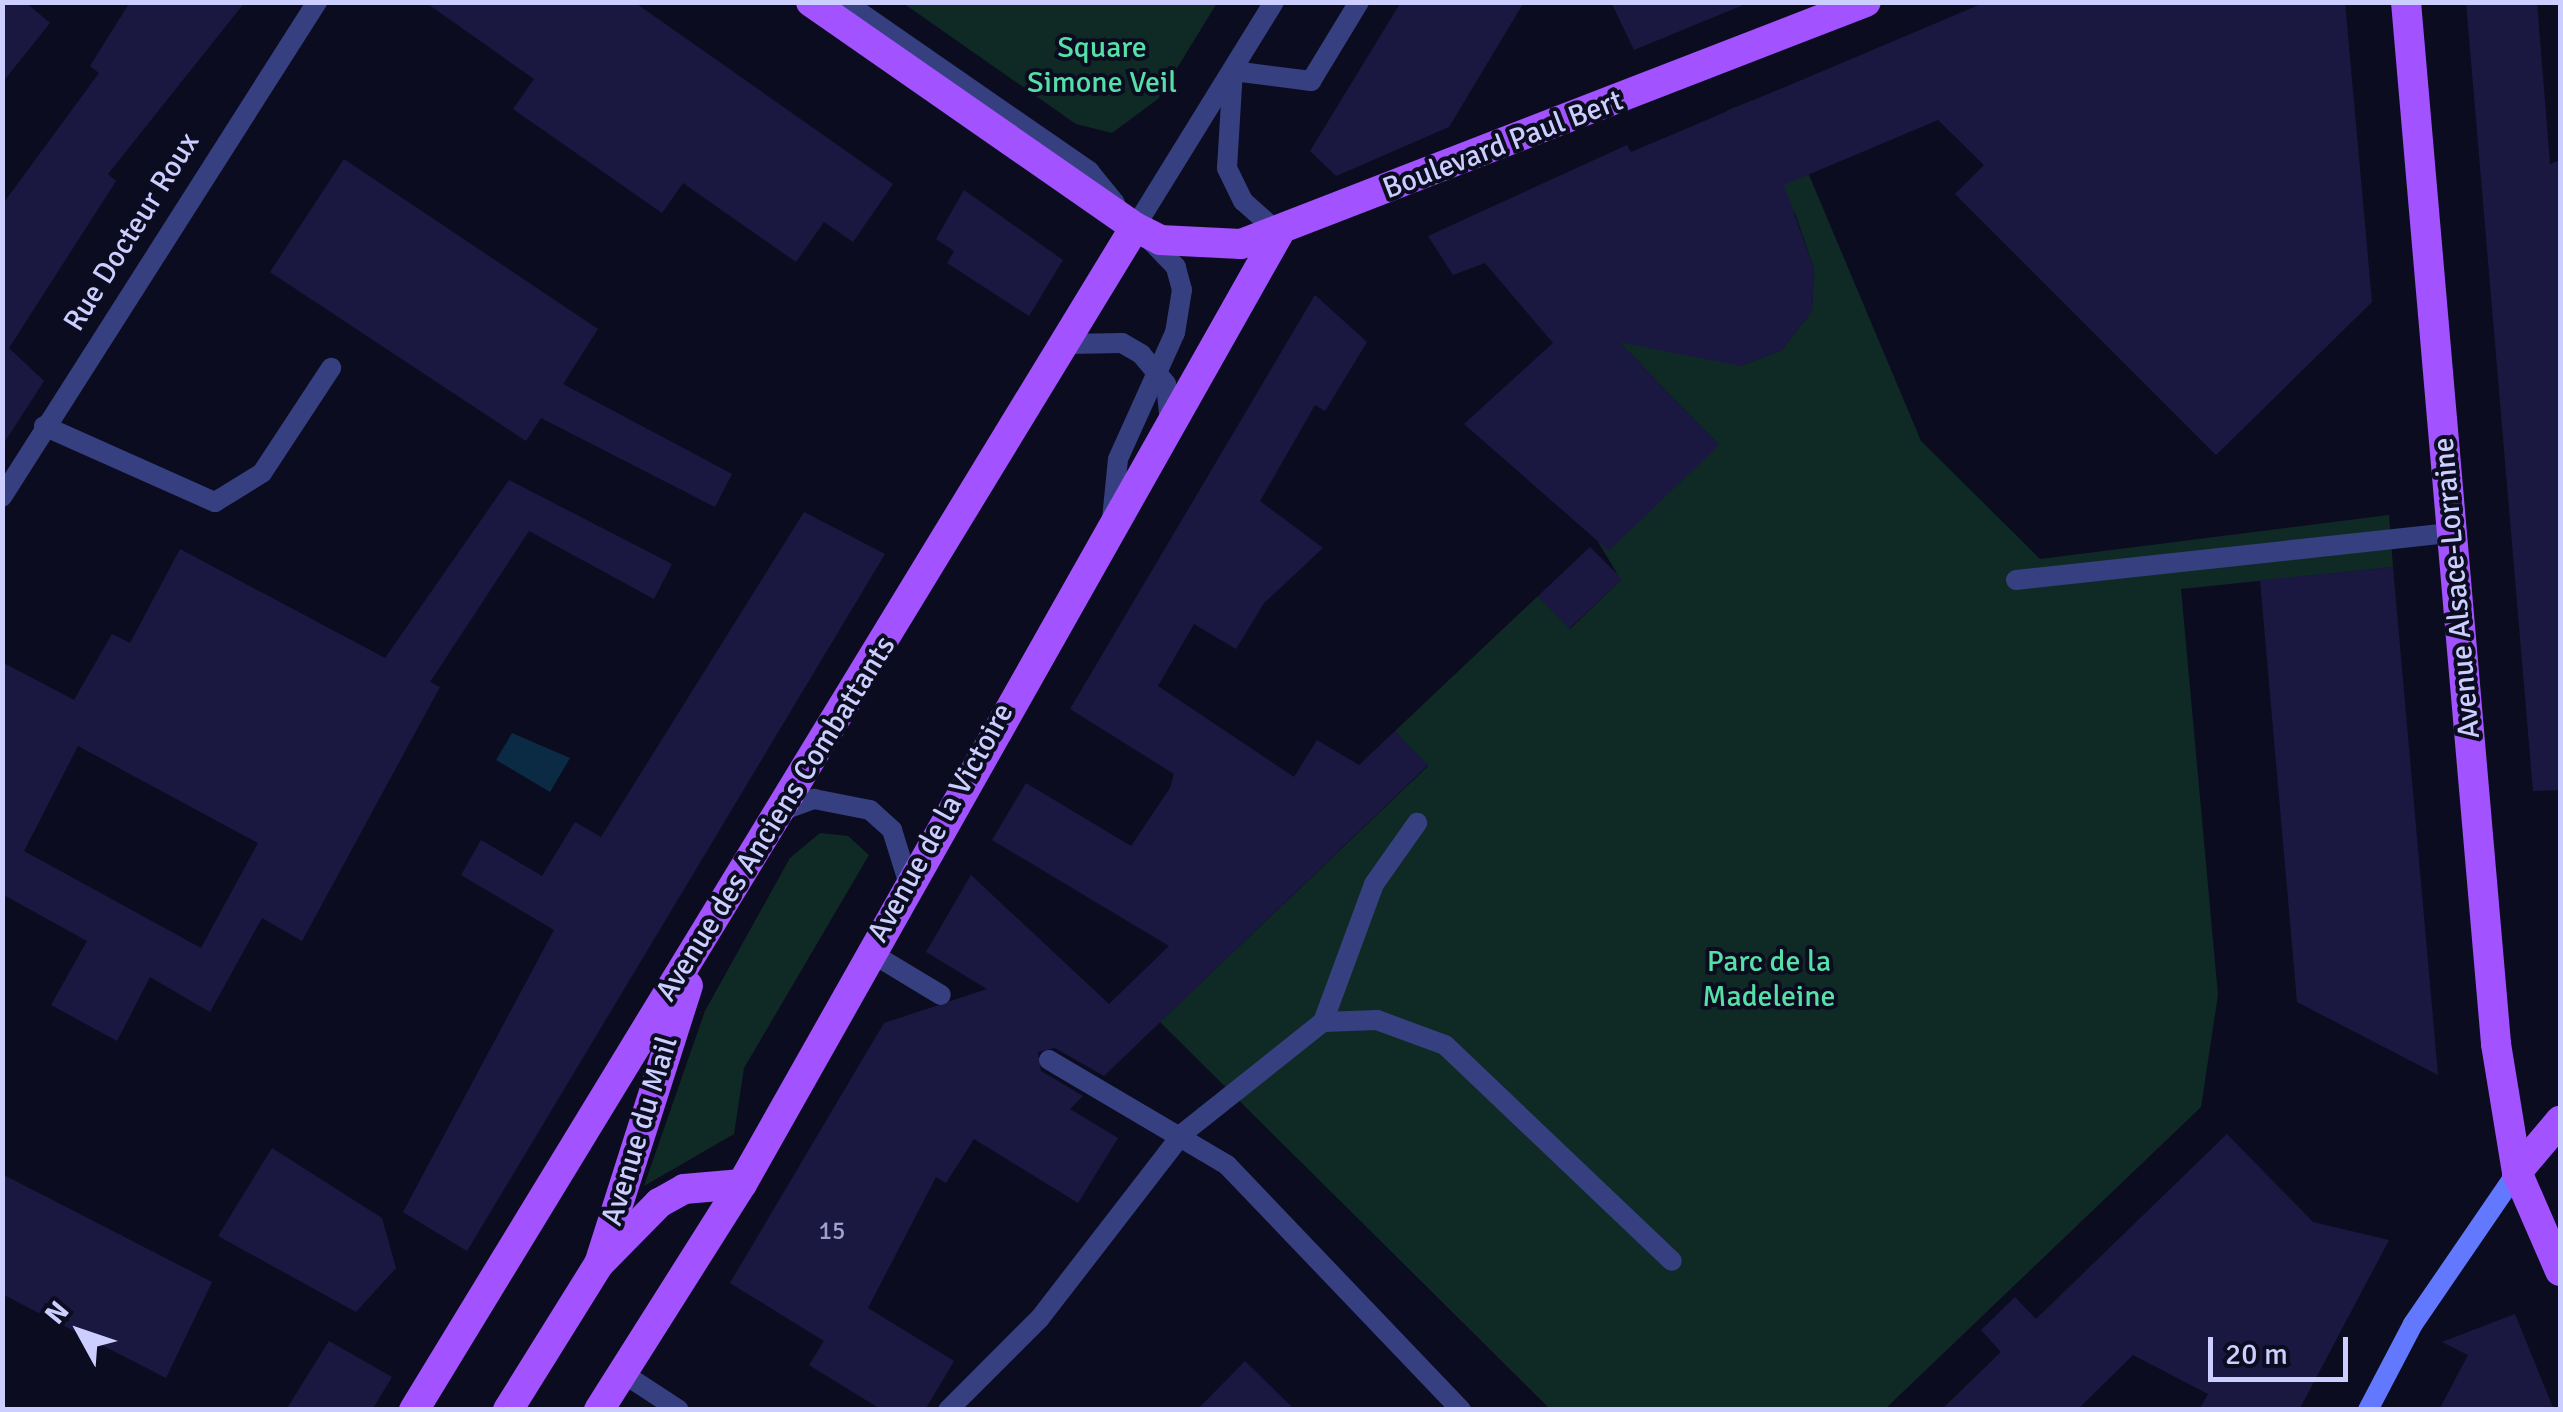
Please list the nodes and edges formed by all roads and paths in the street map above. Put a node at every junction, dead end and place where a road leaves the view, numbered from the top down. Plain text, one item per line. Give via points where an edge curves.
1 (317, 2) edge
2 (811, 2) edge
3 (845, 2) edge
4 (1274, 2) edge
5 (1359, 2) edge
6 (1866, 2) edge
7 (2406, 2) edge
8 (1233, 72) junction
9 (1135, 227) junction
10 (1279, 233) junction
11 (1068, 344) junction
12 (332, 368) dead end
13 (1159, 370) junction
14 (1170, 425) junction
15 (44, 426) junction
16 (2, 496) edge
17 (1111, 534) junction
18 (2452, 534) junction
19 (2016, 580) dead end
20 (786, 810) junction
21 (1417, 823) dead end
22 (907, 878) junction
23 (704, 944) junction
24 (868, 951) junction
25 (942, 995) dead end
26 (1323, 1022) junction
27 (1049, 1060) dead end
28 (2560, 1121) edge
29 (1182, 1134) junction
30 (2517, 1172) junction
31 (742, 1184) junction
32 (1672, 1262) dead end
33 (599, 1264) junction
34 (2560, 1271) edge
35 (621, 1372) junction
36 (414, 1410) edge
37 (508, 1410) edge
38 (598, 1410) edge
39 (680, 1410) edge
40 (948, 1410) edge
41 (1461, 1410) edge
42 (2368, 1410) edge

1 - 15 street, Rue Docteur Roux
2 - 9 main road, Boulevard Paul Bert
3 - 9 street via 1088,171
4 - 8 street
5 - 8 street via 1312,81
6 - 10 main road, Boulevard Paul Bert
7 - 18 main road, Avenue Alsace-Lorraine
8 - 9 street
8 - 10 street via 1227,168 1244,201
9 - 10 main road, Boulevard Paul Bert via 1190,244
9 - 11 main road, Avenue des Anciens Combattants
9 - 13 street via 1164,251 1182,290
10 - 14 main road, Avenue de la Victoire
11 - 13 street via 1122,344
11 - 20 main road, Avenue des Anciens Combattants
12 - 15 street via 262,473 215,502
13 - 14 street
13 - 17 street via 1118,459
14 - 17 main road, Avenue de la Victoire
15 - 16 street, Rue Docteur Roux
17 - 22 main road, Avenue de la Victoire
18 - 19 street
18 - 30 main road, Avenue Alsace-Lorraine via 2496,1044
20 - 22 street via 844,799 870,810 892,830
20 - 23 main road, Avenue des Anciens Combattants
21 - 26 street via 1374,884
22 - 24 main road, Avenue de la Victoire
23 - 33 main road, Avenue du Mail
23 - 36 main road, Avenue des Anciens Combattants via 634,1042
24 - 25 street
24 - 31 main road, Avenue de la Victoire
26 - 29 street
26 - 32 street via 1377,1020 1445,1045
27 - 29 street
28 - 30 main road
29 - 40 street via 1040,1318
29 - 41 street via 1227,1165
30 - 34 main road, Avenue Alsace-Lorraine
30 - 42 street via 2413,1324
31 - 33 main road, Avenue du Mail via 668,1197
31 - 35 main road, Avenue de la Victoire
33 - 37 main road, Avenue du Mail
35 - 38 main road, Avenue de la Victoire
35 - 39 street

